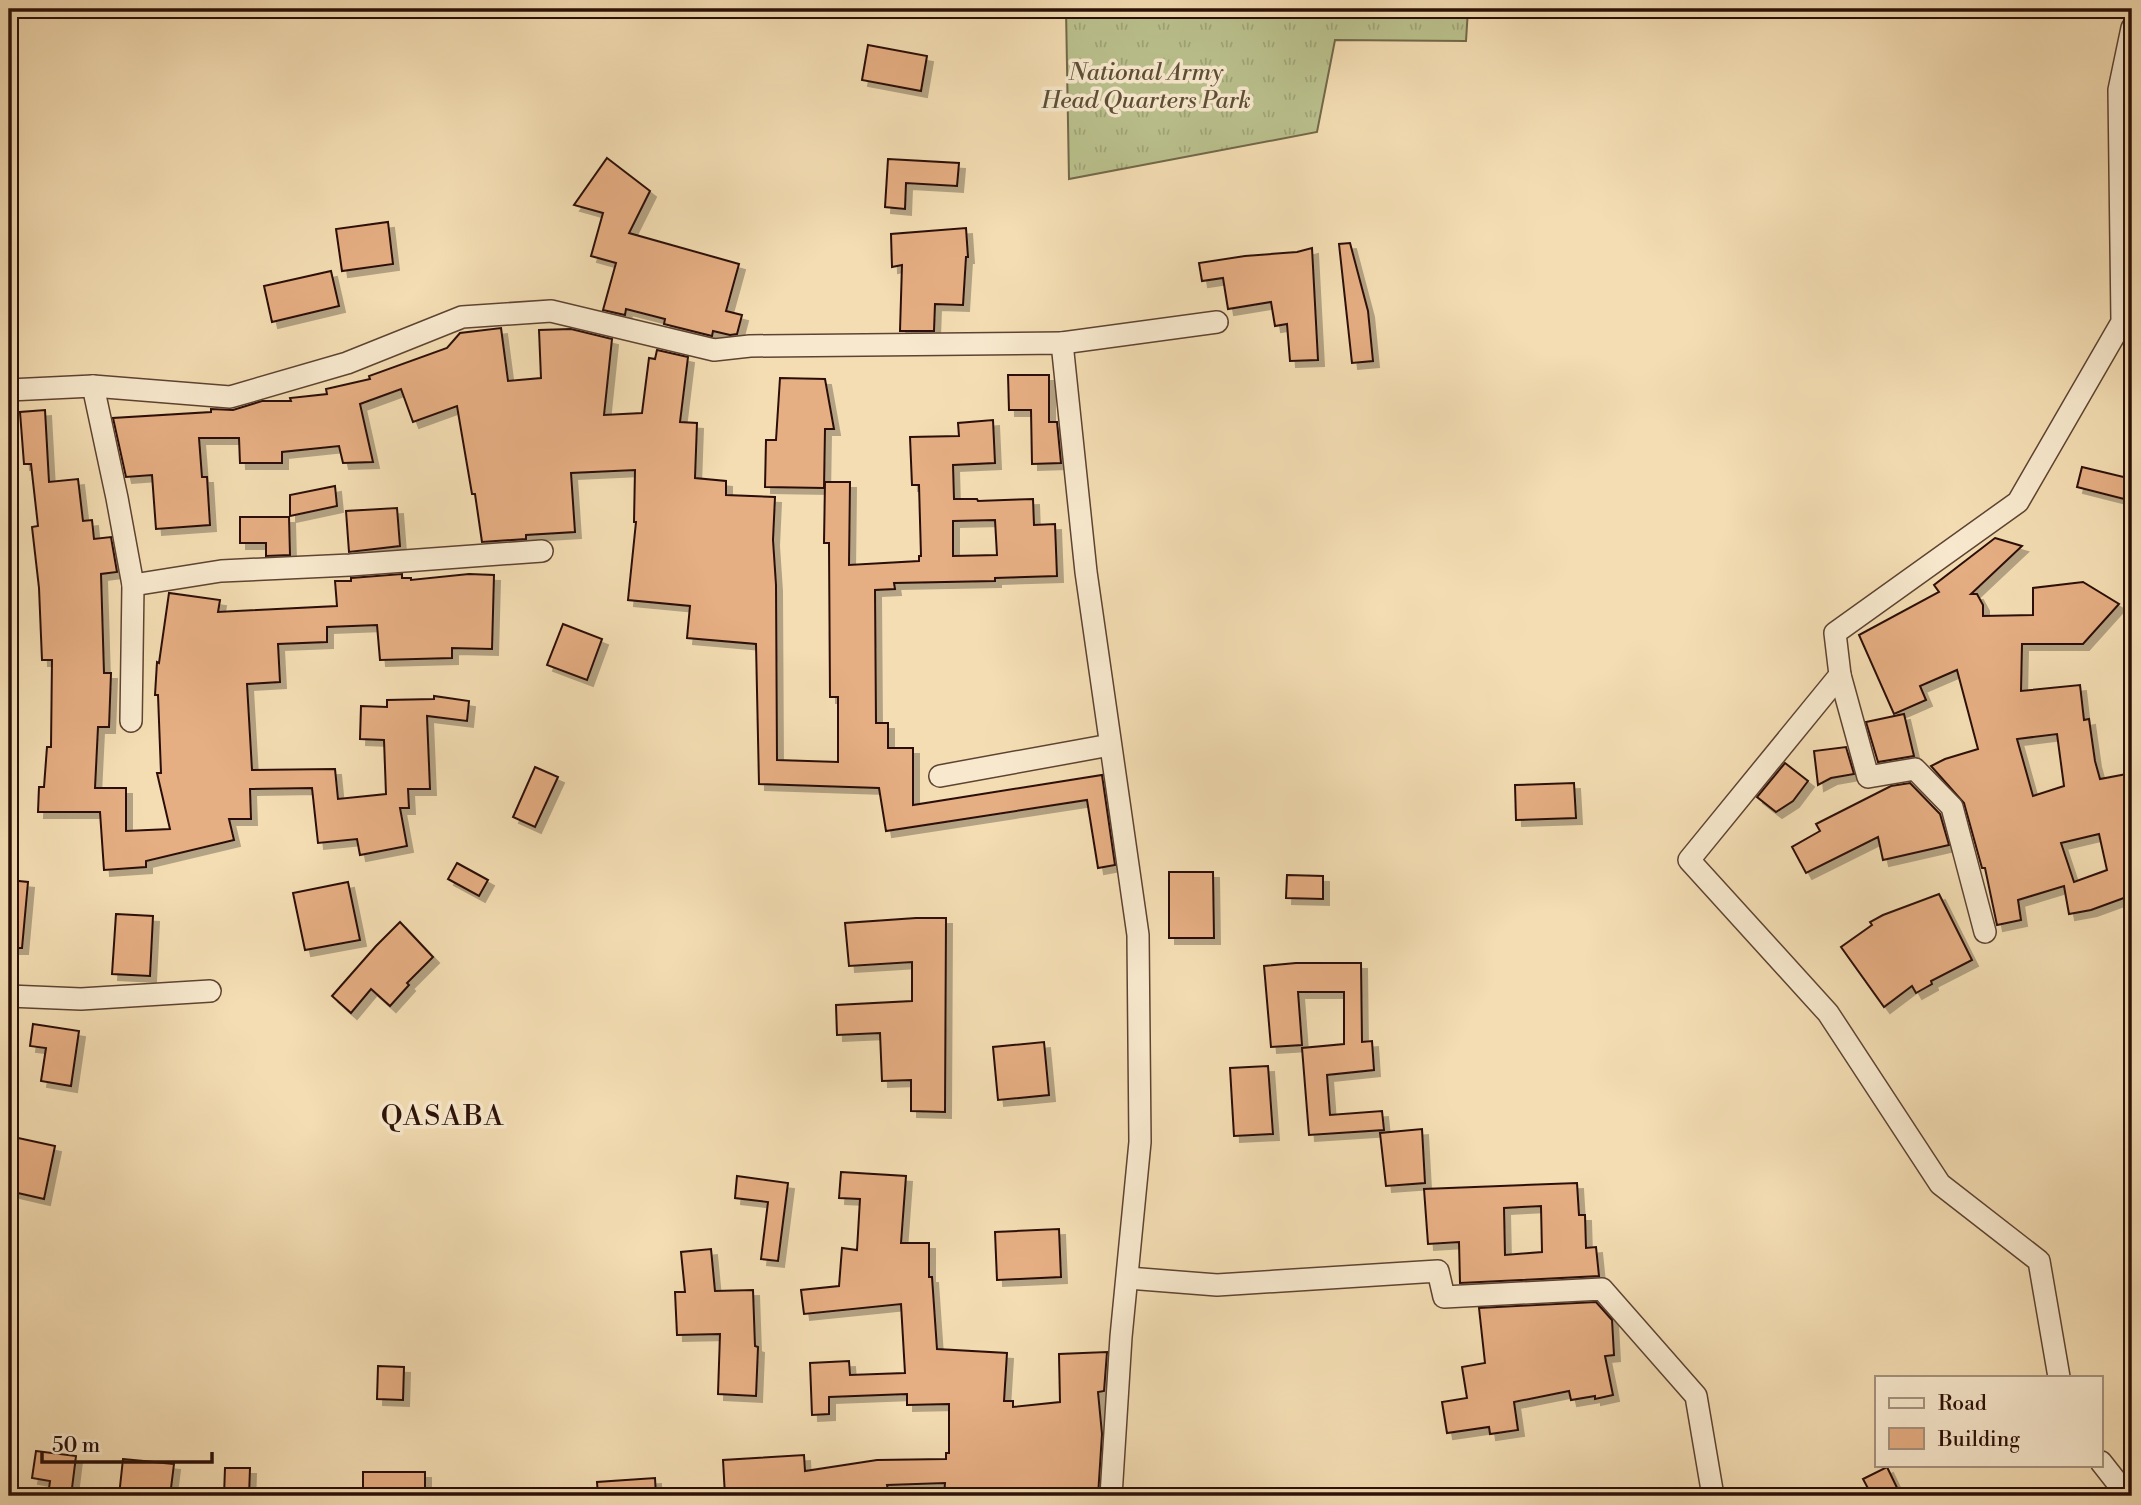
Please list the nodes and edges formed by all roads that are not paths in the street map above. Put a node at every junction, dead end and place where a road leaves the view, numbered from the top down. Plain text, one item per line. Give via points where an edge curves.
1 (2132, 28) edge
2 (1217, 322) dead end
3 (1062, 343) junction
4 (93, 386) junction
5 (9, 390) edge
6 (542, 551) dead end
7 (133, 585) junction
8 (1840, 675) junction
9 (131, 721) dead end
10 (1111, 745) junction
11 (940, 776) dead end
12 (1985, 932) dead end
13 (210, 991) dead end
14 (9, 996) edge
15 (1128, 1278) junction
16 (2059, 1376) edge
17 (2102, 1463) edge
18 (1111, 1496) edge
19 (1713, 1496) edge
20 (2114, 1496) edge

1 - 8 street via 2119,90 2122,322 2018,502 1835,633
2 - 3 street
3 - 4 street via 714,350 551,311 462,317 347,363 230,397
3 - 10 street via 1086,572
4 - 5 street
4 - 7 street
6 - 7 street via 221,571
7 - 9 street
8 - 12 street via 1868,777 1915,769 1952,807
8 - 16 street via 1689,860 1828,1013 1940,1184 2039,1261
10 - 11 street
10 - 15 street via 1138,935 1140,1142
13 - 14 street via 81,999
15 - 18 street
15 - 19 street via 1217,1285 1438,1271 1444,1297 1602,1289 1696,1395
17 - 20 street via 2123,1490

